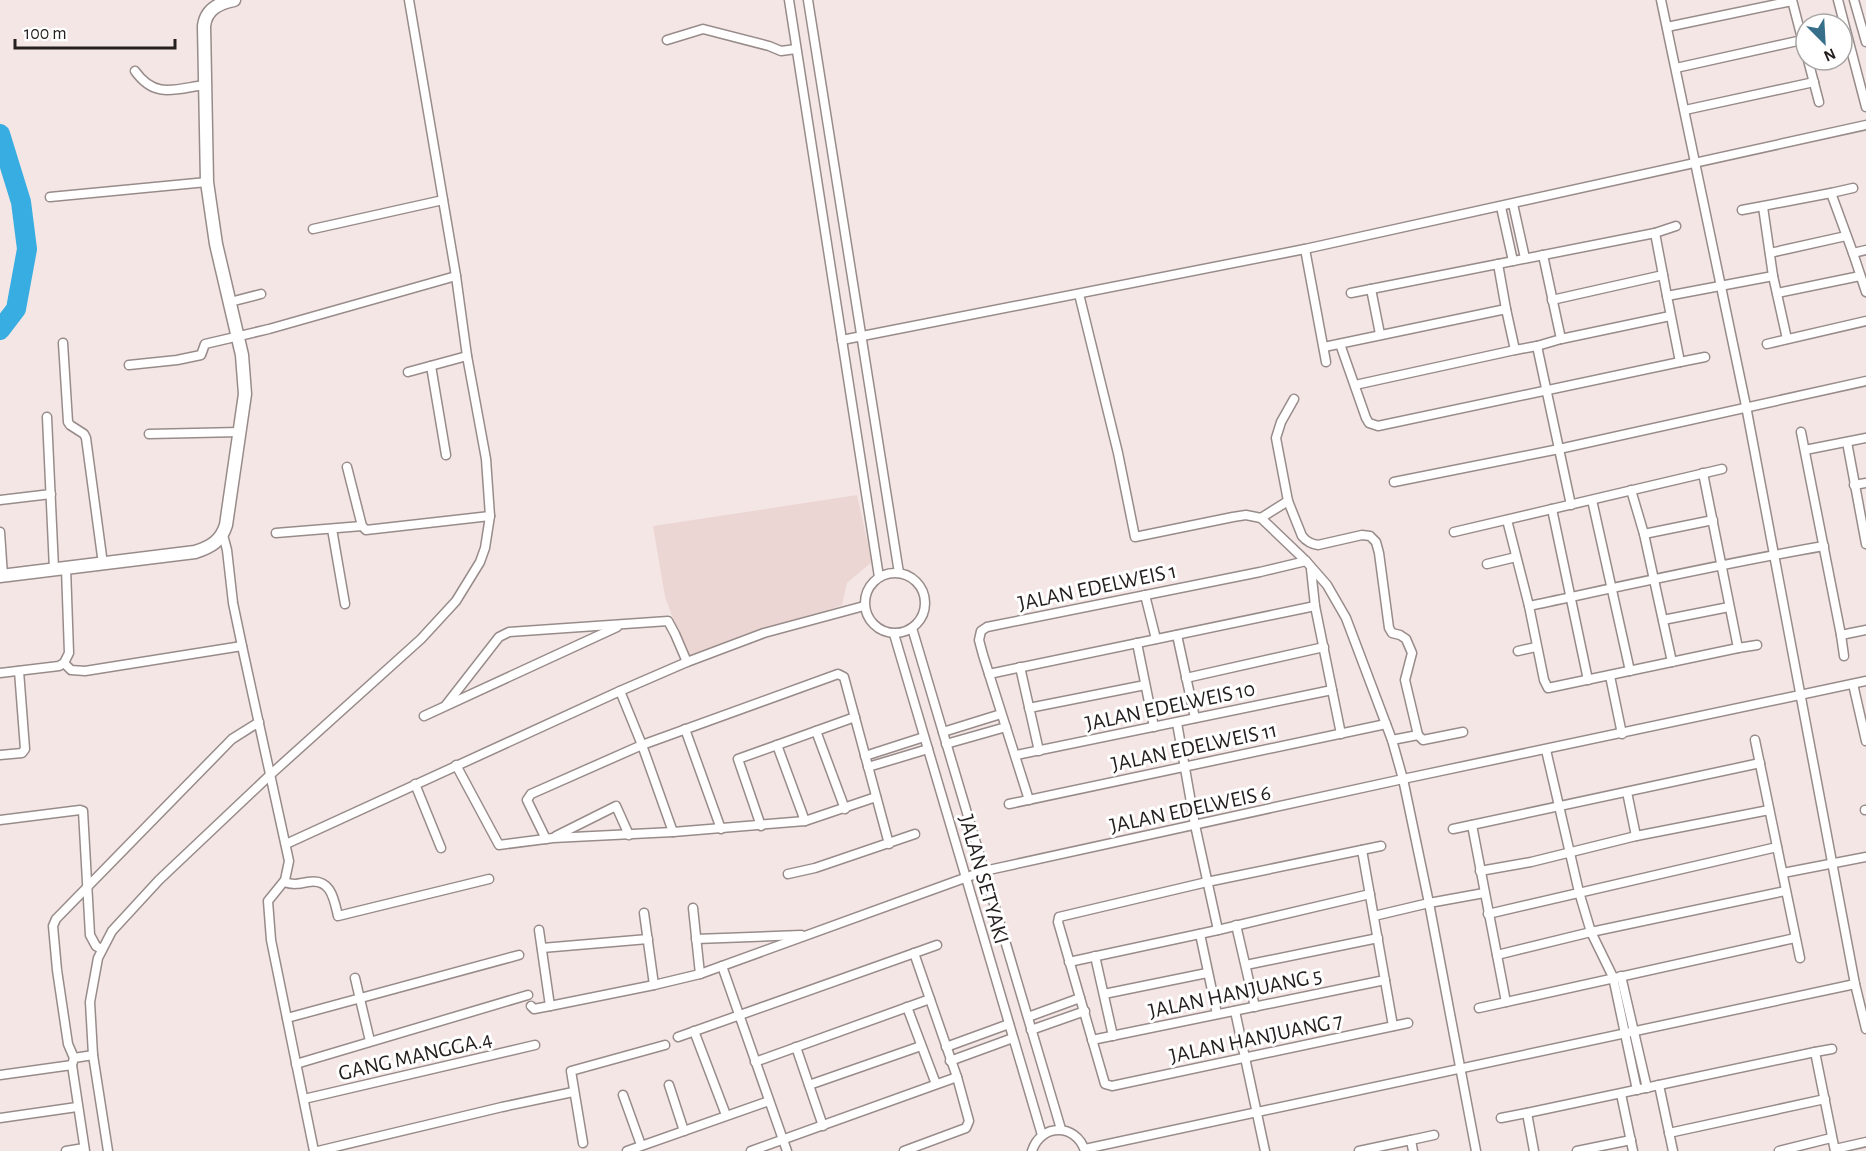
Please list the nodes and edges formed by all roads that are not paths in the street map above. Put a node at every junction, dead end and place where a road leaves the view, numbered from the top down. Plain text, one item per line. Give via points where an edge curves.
1 (234, 0) edge
2 (410, 0) edge
3 (789, 0) edge
4 (808, 0) edge
5 (1661, 0) edge
6 (1792, 0) edge
7 (1839, 0) edge
8 (1854, 0) edge
9 (1667, 27) junction
10 (667, 40) dead end
11 (1794, 42) edge
12 (1866, 42) edge
13 (796, 49) junction
14 (1676, 68) junction
15 (135, 71) dead end
16 (1811, 72) edge
17 (1814, 82) junction
18 (204, 85) junction
19 (1819, 102) dead end
20 (1866, 107) edge
21 (1685, 110) junction
22 (1866, 125) edge
23 (1696, 162) junction
24 (207, 182) junction
25 (1853, 188) dead end
26 (1831, 194) junction
27 (50, 197) dead end
28 (443, 200) junction
29 (1513, 204) junction
30 (1501, 207) junction
31 (1763, 207) junction
32 (1742, 210) dead end
33 (1676, 226) dead end
34 (313, 229) dead end
35 (1655, 232) junction
36 (1846, 236) junction
37 (1305, 249) junction
38 (1866, 250) edge
39 (1770, 253) junction
40 (1853, 254) junction
41 (1543, 255) junction
42 (1525, 258) junction
43 (1514, 261) junction
44 (1498, 264) junction
45 (1663, 275) junction
46 (456, 276) junction
47 (1773, 276) junction
48 (1860, 276) junction
49 (1720, 286) junction
50 (1371, 289) junction
51 (1866, 292) edge
52 (1351, 293) dead end
53 (1777, 293) junction
54 (261, 294) dead end
55 (1079, 294) junction
56 (1667, 296) junction
57 (1552, 300) junction
58 (230, 302) junction
59 (1506, 309) junction
60 (1670, 316) junction
61 (1866, 321) edge
62 (1380, 334) junction
63 (861, 335) junction
64 (238, 336) junction
65 (1562, 339) junction
66 (1787, 339) junction
67 (842, 340) junction
68 (63, 343) dead end
69 (1340, 344) junction
70 (1767, 344) dead end
71 (1537, 346) junction
72 (1324, 347) junction
73 (1515, 350) junction
74 (467, 356) junction
75 (1705, 357) dead end
76 (1326, 362) dead end
77 (1680, 362) junction
78 (129, 365) dead end
79 (431, 366) junction
80 (408, 372) dead end
81 (1866, 381) edge
82 (1355, 385) junction
83 (1546, 390) junction
84 (1294, 399) dead end
85 (1746, 406) junction
86 (47, 417) dead end
87 (240, 432) junction
88 (1801, 432) dead end
89 (149, 434) dead end
90 (1866, 438) edge
91 (1847, 442) junction
92 (1558, 448) junction
93 (1805, 450) junction
94 (446, 455) dead end
95 (347, 467) dead end
96 (1722, 469) dead end
97 (1703, 473) junction
98 (1395, 482) dead end
99 (1866, 483) edge
100 (1854, 485) junction
101 (1631, 490) junction
102 (51, 494) junction
103 (0, 500) edge
104 (1592, 500) junction
105 (1288, 501) junction
106 (1571, 504) junction
107 (1552, 509) junction
108 (490, 516) junction
109 (1261, 518) junction
110 (1507, 520) junction
111 (1713, 520) junction
112 (362, 526) junction
113 (332, 529) junction
114 (0, 532) edge
115 (1454, 532) dead end
116 (276, 533) dead end
117 (1644, 534) junction
118 (1865, 534) edge
119 (223, 535) junction
120 (1306, 541) junction
121 (1866, 544) edge
122 (1824, 546) junction
123 (1296, 552) junction
124 (1774, 554) junction
125 (1516, 557) junction
126 (1305, 561) junction
127 (103, 564) junction
128 (1487, 564) dead end
129 (1722, 565) junction
130 (60, 569) junction
131 (1311, 569) junction
132 (899, 573) junction
133 (1, 576) edge
134 (879, 577) junction
135 (1653, 580) junction
136 (1612, 589) junction
137 (1145, 595) junction
138 (1571, 597) junction
139 (345, 604) dead end
140 (864, 606) junction
141 (1315, 606) junction
142 (1529, 606) junction
143 (1730, 607) junction
144 (1663, 620) junction
145 (622, 624) junction
146 (912, 628) junction
147 (1866, 630) edge
148 (894, 634) junction
149 (1177, 635) junction
150 (1840, 635) junction
151 (1156, 639) junction
152 (1137, 643) junction
153 (1757, 645) dead end
154 (242, 646) junction
155 (1536, 647) junction
156 (1324, 648) junction
157 (1738, 648) junction
158 (1518, 651) dead end
159 (1845, 656) dead end
160 (687, 662) junction
161 (1672, 662) junction
162 (64, 663) junction
163 (1020, 667) junction
164 (19, 671) junction
165 (1630, 671) junction
166 (0, 673) edge
167 (989, 674) junction
168 (1610, 676) junction
169 (1186, 678) junction
170 (1588, 680) junction
171 (1866, 681) edge
172 (1853, 684) junction
173 (1145, 685) junction
174 (1332, 690) junction
175 (620, 691) junction
176 (1801, 696) junction
177 (446, 705) junction
178 (1029, 708) junction
179 (1001, 714) junction
180 (424, 716) dead end
181 (855, 717) junction
182 (1195, 718) junction
183 (259, 722) junction
184 (1177, 723) junction
185 (1386, 724) junction
186 (1006, 727) junction
187 (1154, 727) junction
188 (685, 729) junction
189 (816, 731) junction
190 (943, 732) junction
191 (1463, 732) dead end
192 (1341, 734) junction
193 (1622, 734) junction
194 (1418, 735) junction
195 (1866, 735) edge
196 (924, 737) junction
197 (1392, 740) junction
198 (1755, 741) dead end
199 (946, 744) junction
200 (642, 745) junction
201 (777, 745) junction
202 (928, 749) junction
203 (1546, 750) junction
204 (1039, 751) junction
205 (0, 755) edge
206 (1016, 755) junction
207 (866, 756) junction
208 (1760, 763) junction
209 (456, 765) junction
210 (868, 767) junction
211 (1185, 767) junction
212 (271, 777) junction
213 (1403, 779) junction
214 (415, 784) junction
215 (1627, 792) junction
216 (876, 797) junction
217 (1029, 800) junction
218 (1009, 804) dead end
219 (1559, 806) junction
220 (845, 808) junction
221 (1769, 810) junction
222 (0, 820) edge
223 (805, 821) junction
224 (1196, 825) junction
225 (1472, 825) junction
226 (761, 826) junction
227 (721, 829) junction
228 (1453, 829) dead end
229 (673, 832) junction
230 (915, 834) dead end
231 (629, 835) junction
232 (1636, 836) junction
233 (550, 839) junction
234 (286, 844) junction
235 (889, 844) junction
236 (1381, 846) dead end
237 (1777, 847) junction
238 (441, 848) dead end
239 (1362, 850) junction
240 (1570, 852) junction
241 (1866, 857) edge
242 (1833, 863) junction
243 (984, 871) junction
244 (1480, 871) junction
245 (1783, 873) junction
246 (788, 874) dead end
247 (966, 877) junction
248 (489, 879) dead end
249 (284, 882) junction
250 (1207, 882) junction
251 (88, 885) junction
252 (1785, 891) junction
253 (1579, 892) junction
254 (1484, 893) junction
255 (1370, 894) junction
256 (1429, 903) junction
257 (693, 908) dead end
258 (644, 913) dead end
259 (1488, 914) junction
260 (1374, 916) junction
261 (1236, 926) junction
262 (539, 930) dead end
263 (1218, 930) junction
264 (1591, 932) junction
265 (1200, 934) junction
266 (808, 935) junction
267 (1378, 938) junction
268 (1795, 938) junction
269 (648, 939) junction
270 (696, 939) junction
271 (937, 945) dead end
272 (542, 948) junction
273 (102, 949) junction
274 (914, 953) junction
275 (519, 955) dead end
276 (1497, 955) junction
277 (1095, 956) junction
278 (1800, 958) dead end
279 (1069, 962) junction
280 (1246, 965) junction
281 (722, 966) junction
282 (1208, 973) junction
283 (700, 974) junction
284 (1617, 977) junction
285 (355, 978) dead end
286 (1385, 980) junction
287 (1855, 984) junction
288 (654, 985) junction
289 (1104, 994) junction
290 (528, 995) dead end
291 (359, 998) junction
292 (1080, 998) junction
293 (930, 999) junction
294 (1506, 1002) junction
295 (531, 1006) dead end
296 (550, 1006) junction
297 (907, 1007) junction
298 (1255, 1007) junction
299 (1479, 1008) dead end
300 (1085, 1011) junction
301 (1235, 1011) junction
302 (1217, 1014) junction
303 (739, 1015) junction
304 (1028, 1017) junction
305 (287, 1018) junction
306 (1408, 1023) dead end
307 (1009, 1024) junction
308 (1393, 1026) junction
309 (1866, 1029) edge
310 (1032, 1030) junction
311 (694, 1031) junction
312 (1634, 1031) junction
313 (1625, 1034) junction
314 (678, 1036) dead end
315 (1113, 1036) junction
316 (1013, 1038) junction
317 (1092, 1040) junction
318 (370, 1041) junction
319 (535, 1045) dead end
320 (665, 1046) dead end
321 (921, 1046) junction
322 (796, 1047) junction
323 (946, 1047) junction
324 (1832, 1049) dead end
325 (1815, 1052) junction
326 (93, 1055) junction
327 (1246, 1058) junction
328 (73, 1061) junction
329 (950, 1061) junction
330 (755, 1062) junction
331 (296, 1064) junction
332 (1461, 1066) junction
333 (0, 1076) edge
334 (957, 1077) junction
335 (669, 1084) dead end
336 (936, 1084) junction
337 (1659, 1085) junction
338 (809, 1086) junction
339 (1647, 1088) junction
340 (1637, 1090) junction
341 (573, 1092) junction
342 (1621, 1094) junction
343 (623, 1095) dead end
344 (304, 1099) junction
345 (1825, 1099) junction
346 (769, 1101) junction
347 (77, 1107) junction
348 (1257, 1111) junction
349 (1527, 1113) junction
350 (726, 1115) junction
351 (0, 1118) edge
352 (1501, 1118) dead end
353 (823, 1126) junction
354 (1061, 1130) junction
355 (684, 1131) junction
356 (1669, 1133) junction
357 (1042, 1135) junction
358 (1434, 1135) dead end
359 (1832, 1138) junction
360 (783, 1139) junction
361 (1411, 1140) junction
362 (1631, 1140) junction
363 (1866, 1142) edge
364 (583, 1143) dead end
365 (641, 1145) junction
366 (84, 1150) edge
367 (1085, 1150) edge
368 (1835, 1150) edge
369 (66, 1151) edge
370 (108, 1151) edge
371 (316, 1151) edge
372 (627, 1151) edge
373 (751, 1151) edge
374 (787, 1151) edge
375 (904, 1151) edge
376 (1032, 1151) edge
377 (1265, 1151) edge
378 (1359, 1151) edge
379 (1413, 1151) edge
380 (1476, 1151) edge
381 (1534, 1151) edge
382 (1577, 1151) edge
383 (1633, 1151) edge
384 (1673, 1151) edge
385 (1779, 1151) edge

1 - 18 street via 218,4 207,14
2 - 28 street
3 - 13 street
4 - 63 street
5 - 9 street
6 - 9 street
7 - 20 street
8 - 12 street
9 - 14 street
10 - 13 street via 703,29 781,51
11 - 14 street
13 - 67 street
14 - 21 street
15 - 18 street via 156,90
16 - 17 street
17 - 19 street
17 - 21 street
18 - 24 street
21 - 23 street
22 - 23 street
23 - 29 street
23 - 49 street
24 - 27 street
24 - 58 street
25 - 26 street
26 - 31 street
26 - 36 street
28 - 34 street
28 - 46 street
29 - 30 street
29 - 42 street
30 - 37 street
30 - 43 street
31 - 32 street
31 - 39 street
33 - 35 street
35 - 41 street
35 - 45 street
36 - 39 street
36 - 40 street
37 - 55 street
37 - 72 street
38 - 40 street
39 - 47 street
40 - 48 street
41 - 42 street
41 - 57 street
42 - 43 street
43 - 44 street
44 - 50 street
44 - 59 street
45 - 56 street
45 - 57 street
46 - 64 street
46 - 74 street
47 - 49 street
47 - 53 street
48 - 51 street
48 - 53 street
49 - 56 street
49 - 85 street
50 - 52 street
50 - 62 street
53 - 66 street
54 - 58 street
55 - 63 street
55 - 109 street via 1135,537 1233,516
56 - 60 street
57 - 65 street
58 - 64 street
59 - 62 street
59 - 73 street
60 - 65 street
60 - 77 street
61 - 66 street
62 - 69 street
63 - 67 street
63 - 132 street
64 - 78 street via 205,344 201,355
64 - 87 street via 245,394
65 - 71 street
66 - 70 street
67 - 134 street
68 - 127 street via 69,424 86,438
69 - 72 street
69 - 82 street
71 - 73 street
71 - 83 street
72 - 76 street
73 - 82 street
74 - 79 street
74 - 108 street via 486,459
75 - 77 street
77 - 83 street
79 - 80 street
79 - 94 street
81 - 85 street
82 - 83 street via 1369,423 1378,426
83 - 92 street
84 - 105 street via 1276,438
85 - 92 street
85 - 124 street
86 - 102 street
87 - 89 street
87 - 119 street
88 - 93 street
90 - 91 street
91 - 93 street
91 - 100 street
92 - 98 street
92 - 106 street
93 - 122 street
95 - 112 street
96 - 97 street
97 - 101 street
97 - 111 street
99 - 100 street
100 - 118 street
101 - 104 street
101 - 117 street
102 - 103 street
102 - 130 street
104 - 106 street
104 - 136 street
105 - 109 street
105 - 120 street
106 - 107 street
107 - 110 street
107 - 138 street
108 - 112 street via 372,530
108 - 212 street via 480,562 456,601 421,639
109 - 123 street
110 - 115 street
110 - 125 street
111 - 117 street
111 - 129 street
112 - 113 street
113 - 116 street
113 - 139 street
114 - 133 street
117 - 135 street
118 - 121 street
119 - 127 street via 210,547 195,552
119 - 154 street
120 - 123 street
120 - 194 street via 1318,545 1370,536 1376,542 1389,628 1406,639 1412,653 1405,680
122 - 124 street
122 - 150 street
123 - 126 street
124 - 129 street
124 - 176 street
125 - 128 street
125 - 142 street
126 - 131 street
126 - 137 street, JALAN EDELWEIS 1
127 - 130 street
129 - 135 street
129 - 143 street
130 - 133 street
130 - 162 street via 69,653
131 - 141 street
131 - 185 street via 1341,607
132 - 134 street
132 - 146 street via 918,583 925,598 923,615
134 - 140 street via 868,590
135 - 136 street
135 - 144 street
136 - 138 street
136 - 165 street
137 - 151 street
137 - 167 street, JALAN EDELWEIS 1 via 987,627 981,631 979,640
138 - 142 street
138 - 170 street
140 - 148 street via 874,625
140 - 160 street via 765,633
141 - 149 street
141 - 156 street
142 - 155 street
143 - 144 street
143 - 157 street
144 - 161 street
145 - 160 street via 668,621
145 - 177 street
145 - 177 street via 504,633
146 - 148 street
146 - 190 street
147 - 150 street
148 - 196 street, JALAN SETYAKI
149 - 151 street
149 - 169 street
150 - 159 street
151 - 152 street
152 - 163 street
152 - 173 street
153 - 157 street
154 - 162 street via 85,671 71,670
154 - 183 street
155 - 158 street
155 - 170 street via 1548,688
156 - 169 street
156 - 174 street
157 - 161 street
160 - 175 street
161 - 165 street
162 - 164 street
163 - 167 street
163 - 178 street
164 - 166 street
164 - 205 street via 25,749 22,753
165 - 168 street
167 - 179 street, JALAN EDELWEIS 1
168 - 170 street
168 - 193 street
169 - 182 street
171 - 172 street, JALAN EDELWEIS 6
172 - 176 street, JALAN EDELWEIS 6
172 - 195 street
173 - 178 street
173 - 187 street
174 - 182 street, JALAN EDELWEIS 10
174 - 192 street
175 - 200 street
175 - 209 street
176 - 193 street, JALAN EDELWEIS 6
176 - 242 street
177 - 180 street
178 - 204 street
179 - 186 street, JALAN EDELWEIS 1
179 - 190 street
181 - 188 street via 844,677 838,674
181 - 189 street
181 - 207 street
182 - 184 street, JALAN EDELWEIS 10
183 - 212 street
183 - 251 street via 232,739
184 - 187 street, JALAN EDELWEIS 10
184 - 211 street
185 - 192 street, JALAN EDELWEIS 11
185 - 197 street
186 - 199 street
186 - 206 street, JALAN EDELWEIS 1
187 - 204 street, JALAN EDELWEIS 10
188 - 200 street
188 - 227 street
189 - 201 street
189 - 220 street
190 - 199 street
191 - 194 street via 1424,740
192 - 211 street, JALAN EDELWEIS 11
193 - 203 street, JALAN EDELWEIS 6
194 - 197 street
196 - 202 street, JALAN SETYAKI
196 - 207 street
197 - 213 street
198 - 208 street
199 - 243 street
200 - 229 street
200 - 233 street via 528,797
201 - 223 street
201 - 226 street via 738,759
202 - 210 street
202 - 247 street, JALAN SETYAKI
203 - 213 street, JALAN EDELWEIS 6
203 - 219 street
204 - 206 street, JALAN EDELWEIS 10
206 - 217 street, JALAN EDELWEIS 1
207 - 210 street
208 - 215 street
208 - 221 street
209 - 214 street
209 - 233 street via 499,845
210 - 216 street
211 - 217 street, JALAN EDELWEIS 11
211 - 224 street
212 - 234 street
212 - 273 street via 159,880 112,931
213 - 224 street, JALAN EDELWEIS 6
213 - 256 street
214 - 234 street
214 - 238 street
215 - 219 street
215 - 232 street
216 - 220 street
216 - 235 street
217 - 218 street, JALAN EDELWEIS 11
219 - 225 street
219 - 240 street
220 - 223 street
221 - 232 street
221 - 237 street
222 - 251 street via 82,810
223 - 226 street
224 - 243 street, JALAN EDELWEIS 6
224 - 250 street
225 - 228 street
225 - 244 street
226 - 227 street
227 - 229 street
229 - 231 street
230 - 235 street
231 - 233 street
231 - 233 street via 616,806
232 - 240 street
234 - 249 street via 289,861
235 - 246 street
236 - 239 street
237 - 245 street
237 - 253 street
239 - 250 street
239 - 255 street
240 - 244 street
240 - 253 street
241 - 242 street
242 - 245 street
242 - 287 street
243 - 247 street, JALAN EDELWEIS 6
243 - 304 street
244 - 254 street
245 - 252 street
247 - 266 street, JALAN EDELWEIS 6
247 - 307 street, JALAN SETYAKI
248 - 249 street via 338,916 327,886 311,881 293,885
249 - 305 street via 268,901 267,912
250 - 263 street
250 - 279 street via 1059,917
251 - 273 street via 90,935
251 - 328 street via 53,926
252 - 264 street
252 - 268 street
253 - 259 street
253 - 264 street
254 - 256 street
254 - 259 street
255 - 260 street
255 - 261 street
256 - 260 street
256 - 332 street
257 - 270 street
258 - 269 street
259 - 276 street
260 - 267 street
261 - 263 street
261 - 280 street
262 - 272 street
263 - 265 street
264 - 276 street
264 - 284 street
265 - 277 street
265 - 282 street
266 - 270 street
266 - 281 street, JALAN EDELWEIS 6
267 - 280 street
267 - 286 street
268 - 278 street
268 - 284 street
269 - 272 street
269 - 288 street
270 - 283 street
271 - 274 street
272 - 296 street
273 - 326 street via 95,966 90,1002
274 - 293 street
274 - 303 street
275 - 291 street
276 - 294 street
277 - 279 street
277 - 289 street
279 - 292 street
280 - 298 street
281 - 283 street, JALAN EDELWEIS 6
281 - 303 street
282 - 289 street
282 - 302 street
283 - 288 street, JALAN EDELWEIS 6
284 - 294 street
284 - 312 street
284 - 313 street
285 - 291 street
286 - 298 street, JALAN HANJUANG 5
286 - 308 street
287 - 309 street
287 - 312 street
288 - 296 street, JALAN EDELWEIS 6
289 - 315 street
290 - 318 street
291 - 305 street
291 - 318 street
292 - 300 street
292 - 304 street
293 - 297 street
293 - 323 street
294 - 299 street
295 - 296 street, JALAN EDELWEIS 6
297 - 321 street
297 - 322 street
298 - 301 street, JALAN HANJUANG 5
300 - 310 street
300 - 317 street
301 - 302 street, JALAN HANJUANG 5
301 - 327 street
302 - 315 street, JALAN HANJUANG 5
303 - 311 street
303 - 330 street
304 - 310 street
305 - 331 street
306 - 308 street, JALAN HANJUANG 7
307 - 316 street, JALAN SETYAKI
307 - 323 street
308 - 327 street, JALAN HANJUANG 7
310 - 354 street
311 - 314 street
311 - 350 street
312 - 313 street
312 - 339 street
313 - 332 street
313 - 340 street
315 - 317 street, JALAN HANJUANG 5
316 - 329 street
316 - 357 street, JALAN SETYAKI
317 - 327 street, JALAN HANJUANG 7 via 1105,1084 1112,1086
318 - 331 street
319 - 344 street, GANG MANGGA.4
320 - 341 street via 573,1070
321 - 336 street
321 - 338 street
322 - 330 street
322 - 338 street
323 - 329 street
324 - 325 street
325 - 337 street
325 - 345 street
326 - 328 street
326 - 370 street
327 - 348 street
328 - 333 street
328 - 347 street
329 - 334 street
330 - 346 street
331 - 344 street
332 - 348 street
332 - 380 street
334 - 336 street
334 - 375 street via 968,1118 966,1128
335 - 355 street
336 - 353 street
337 - 339 street
337 - 356 street
338 - 353 street
339 - 340 street
340 - 342 street
341 - 364 street
341 - 371 street
342 - 349 street
342 - 362 street
343 - 365 street
344 - 371 street
345 - 356 street
345 - 359 street
346 - 350 street
346 - 360 street
347 - 351 street
347 - 366 street
348 - 367 street
348 - 377 street
349 - 352 street
349 - 381 street
350 - 355 street
353 - 360 street
354 - 357 street
354 - 367 street via 1078,1138
355 - 365 street
356 - 384 street
357 - 376 street
358 - 361 street
359 - 368 street
359 - 385 street
360 - 373 street
360 - 374 street
361 - 378 street
361 - 379 street
362 - 382 street
362 - 383 street
363 - 368 street
365 - 372 street
366 - 369 street

